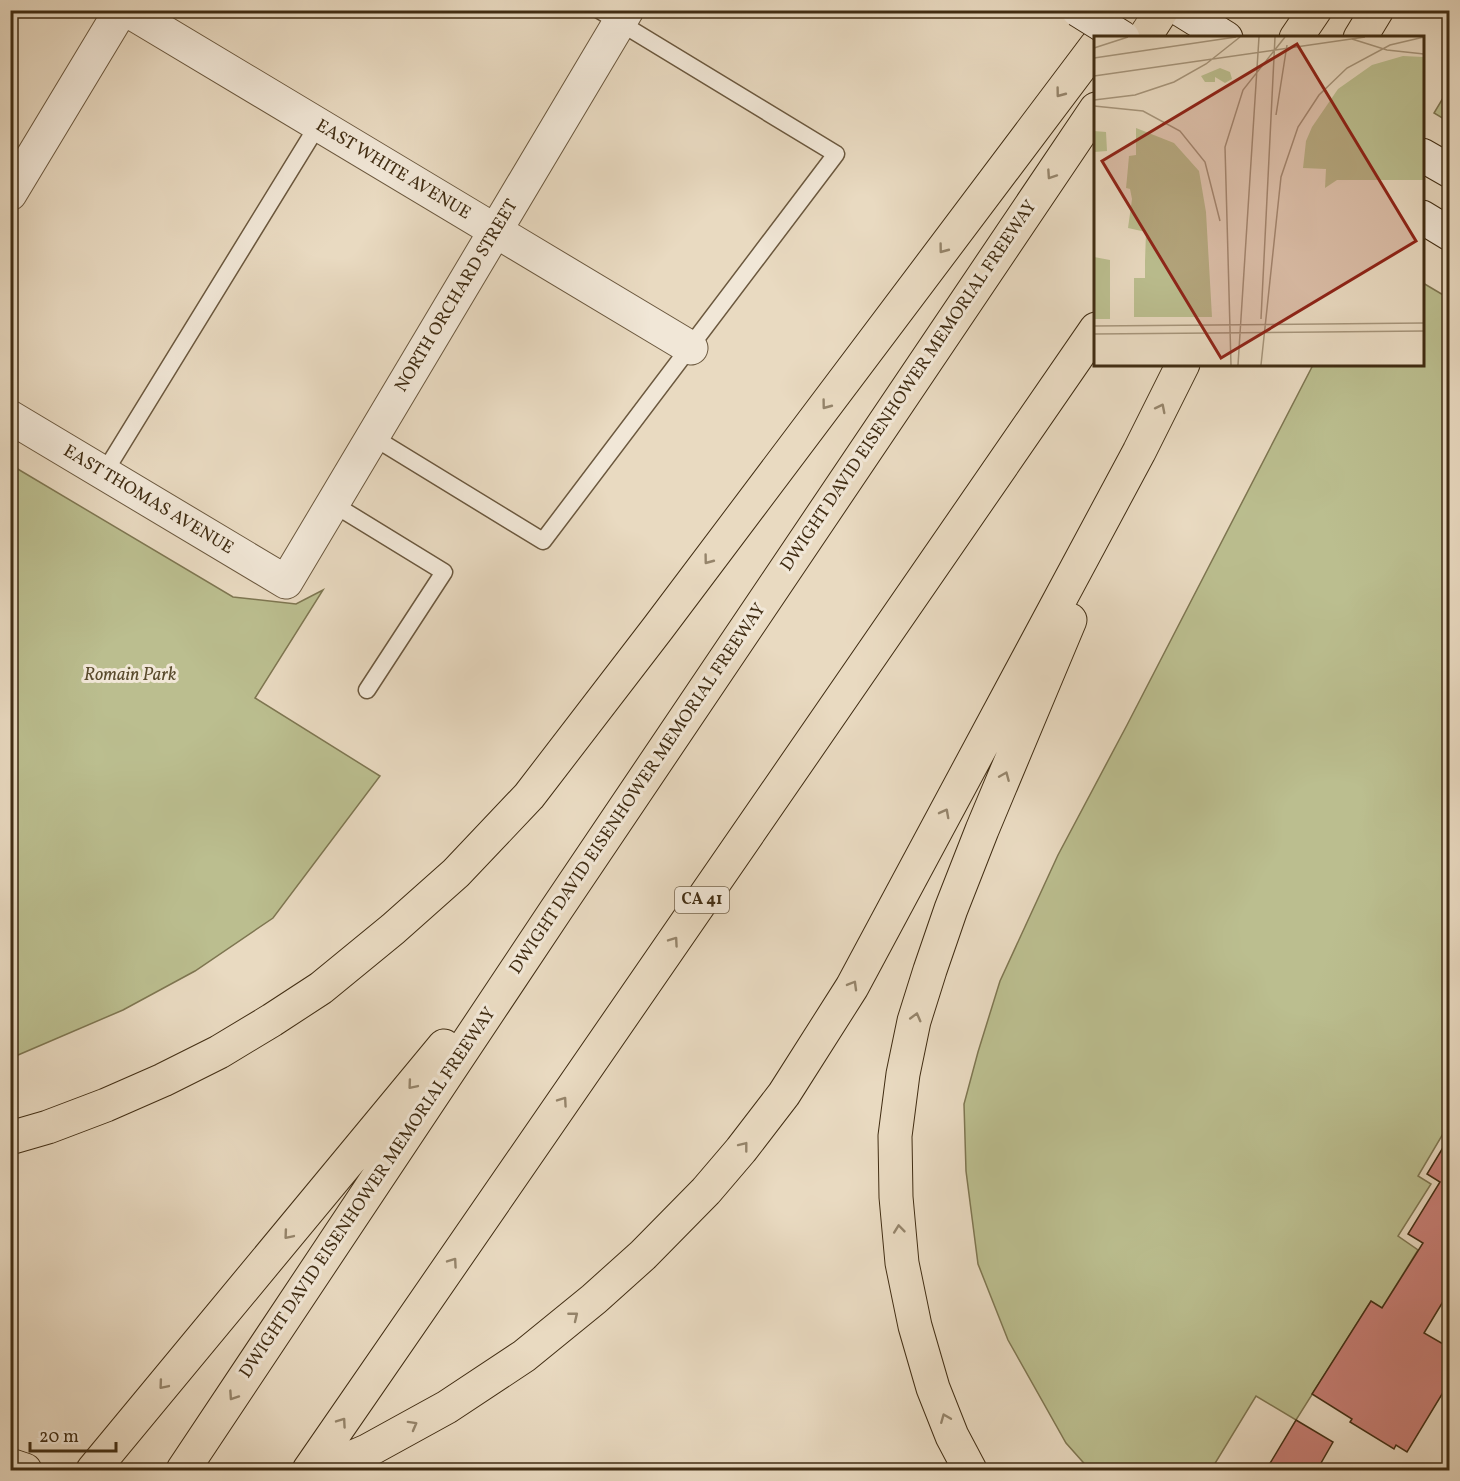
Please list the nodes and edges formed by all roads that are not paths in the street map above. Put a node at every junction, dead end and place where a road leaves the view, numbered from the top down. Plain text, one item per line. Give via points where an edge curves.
1 (121, 10) edge
2 (127, 10) edge
3 (1078, 10) edge
4 (1122, 10) edge
5 (1162, 10) edge
6 (1181, 10) edge
7 (1315, 10) edge
8 (1377, 10) edge
9 (615, 15) edge
10 (1103, 36) edge
11 (1120, 36) edge
12 (1145, 36) edge
13 (1223, 36) edge
14 (1297, 36) edge
15 (1361, 36) edge
16 (1094, 47) edge
17 (1094, 110) edge
18 (318, 125) junction
19 (1424, 155) edge
20 (1449, 171) edge
21 (10, 194) edge
22 (1424, 218) edge
23 (495, 231) junction
24 (1449, 234) edge
25 (1094, 330) edge
26 (691, 348) junction
27 (1182, 366) edge
28 (10, 417) edge
29 (373, 437) junction
30 (1139, 452) junction
31 (104, 473) junction
32 (333, 504) junction
33 (286, 582) joint
34 (367, 690) dead end
35 (556, 910) junction
36 (10, 1138) edge
37 (10, 1465) edge
38 (25, 1470) edge
39 (93, 1470) edge
40 (183, 1470) edge
41 (309, 1470) edge
42 (323, 1470) edge
43 (970, 1470) edge

1 - 21 street
2 - 18 street, EAST WHITE AVENUE
3 - 11 street, bridge
4 - 10 highway
5 - 12 highway
6 - 13 street
7 - 14 highway
8 - 15 highway
9 - 23 street, NORTH ORCHARD STREET
9 - 26 lane via 836,154
16 -> 36 highway via 529,796 456,873 321,988 219,1052 106,1105
17 -> 35 highway, DWIGHT DAVID EISENHOWER MEMORIAL FREEWAY
18 - 23 street, EAST WHITE AVENUE
18 - 31 lane
19 - 20 street
22 - 24 street
23 - 26 street, EAST WHITE AVENUE
23 - 29 street, NORTH ORCHARD STREET
41 -> 25 highway, CA 41
26 - 29 lane via 543,541
30 -> 27 highway
28 - 31 street, EAST THOMAS AVENUE
29 - 32 street, NORTH ORCHARD STREET
42 -> 30 highway via 447,1407 525,1356 643,1255 741,1150 784,1094 852,987
43 -> 30 highway via 933,1388 902,1263 895,1136 903,1074 914,1021 951,909
31 - 33 street, EAST THOMAS AVENUE
32 - 33 street, NORTH ORCHARD STREET
32 - 34 lane via 444,572
35 -> 39 highway
35 -> 40 highway, DWIGHT DAVID EISENHOWER MEMORIAL FREEWAY
37 - 38 highway

